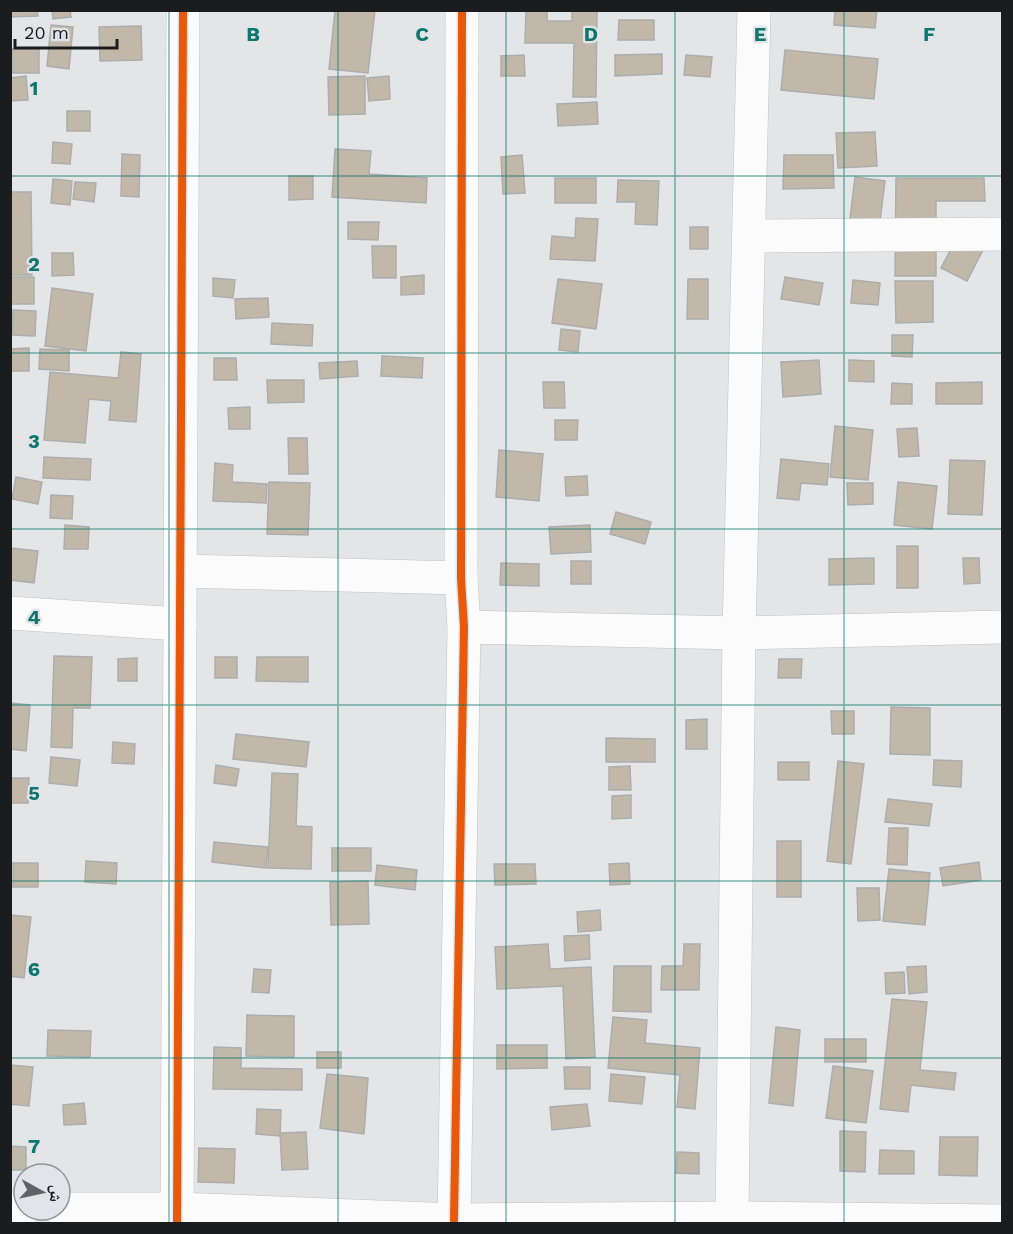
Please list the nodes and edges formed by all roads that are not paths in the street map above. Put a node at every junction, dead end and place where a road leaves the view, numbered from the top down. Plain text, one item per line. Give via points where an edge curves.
1 (183, 10) edge
2 (462, 10) edge
3 (754, 10) edge
4 (1002, 234) edge
5 (749, 236) junction
6 (181, 571) junction
7 (461, 578) junction
8 (10, 613) edge
9 (180, 624) junction
10 (464, 627) junction
11 (1002, 627) edge
12 (739, 633) junction
13 (72, 1210) edge
14 (177, 1216) edge
15 (732, 1218) junction
16 (454, 1220) junction
17 (1002, 1221) edge

1 - 6 street
2 - 7 street
3 - 5 street
4 - 5 street
5 - 12 street
6 - 7 street
6 - 9 street
7 - 10 street
8 - 9 street
9 - 14 street
10 - 12 street
10 - 16 street
11 - 12 street
12 - 15 street
13 - 14 street
14 - 16 street
15 - 16 street
15 - 17 street

